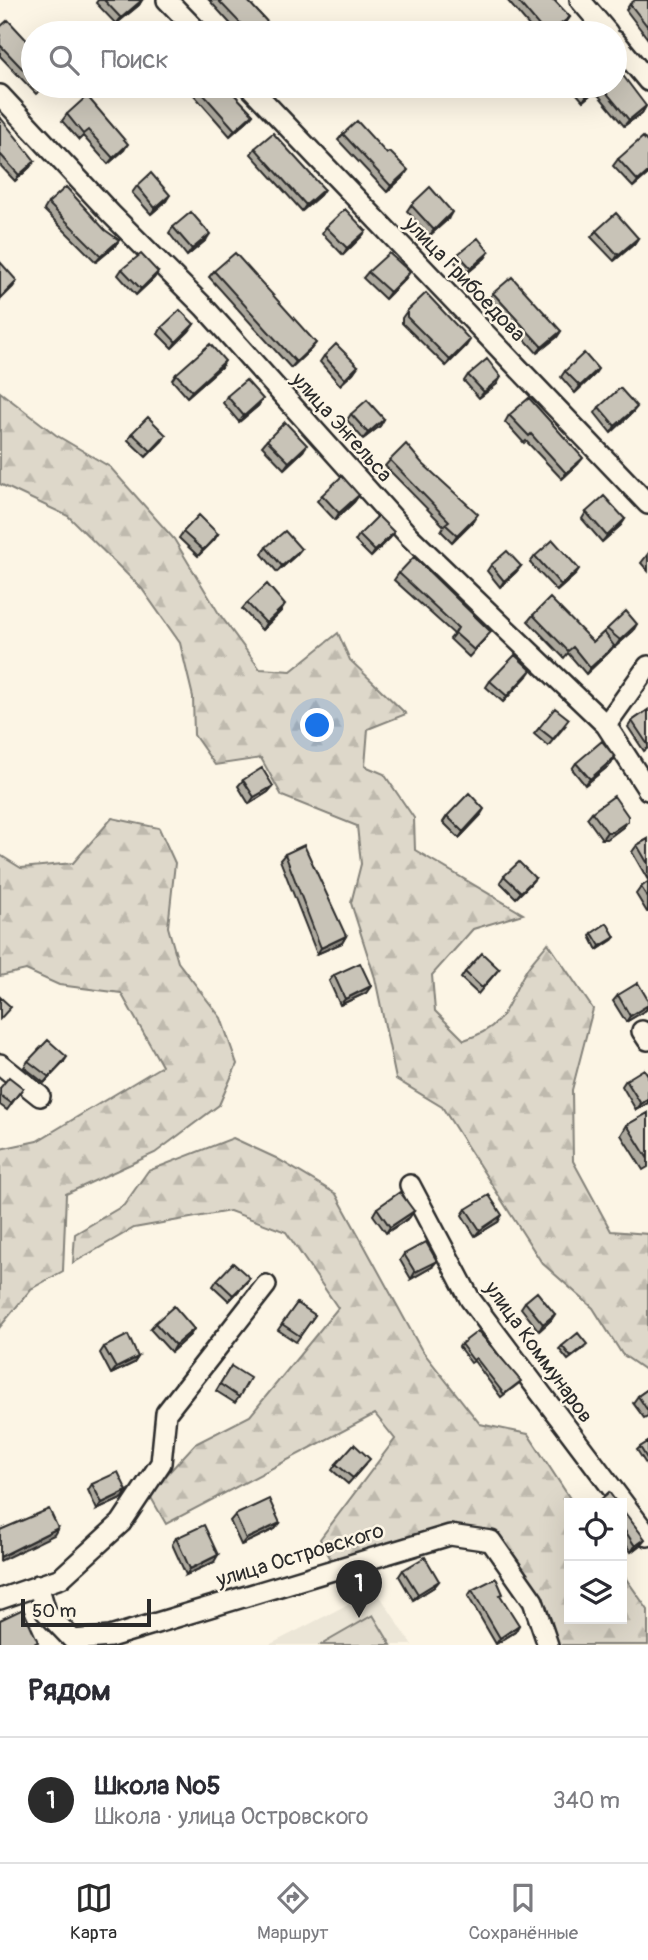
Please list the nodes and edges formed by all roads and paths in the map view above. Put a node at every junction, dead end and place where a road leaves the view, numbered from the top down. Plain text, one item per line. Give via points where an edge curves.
1 (167, 0) edge
2 (580, 0) edge
3 (187, 21) edge
4 (598, 21) edge
5 (627, 56) edge
6 (648, 81) edge
7 (0, 95) edge
8 (260, 98) edge
9 (648, 504) edge
10 (648, 666) edge
11 (606, 725) junction
12 (648, 790) edge
13 (0, 1064) edge
14 (40, 1096) dead end
15 (410, 1185) dead end
16 (266, 1284) dead end
17 (648, 1536) edge
18 (38, 1585) junction
19 (0, 1598) edge
20 (548, 1645) edge

1 - 3 street
2 - 4 street
5 - 6 street
7 - 11 street, улица Энгельса via 204,307 409,536
8 - 9 street, улица Грибоедова
10 - 11 street
11 - 12 street, улица Энгельса
13 - 14 street
15 - 17 street, улица Коммунаров via 470,1299
16 - 18 street via 166,1413 161,1463 121,1524 61,1578
18 - 19 street
18 - 20 street, улица Островского via 46,1612 73,1640 110,1637 450,1535 491,1542 533,1601

